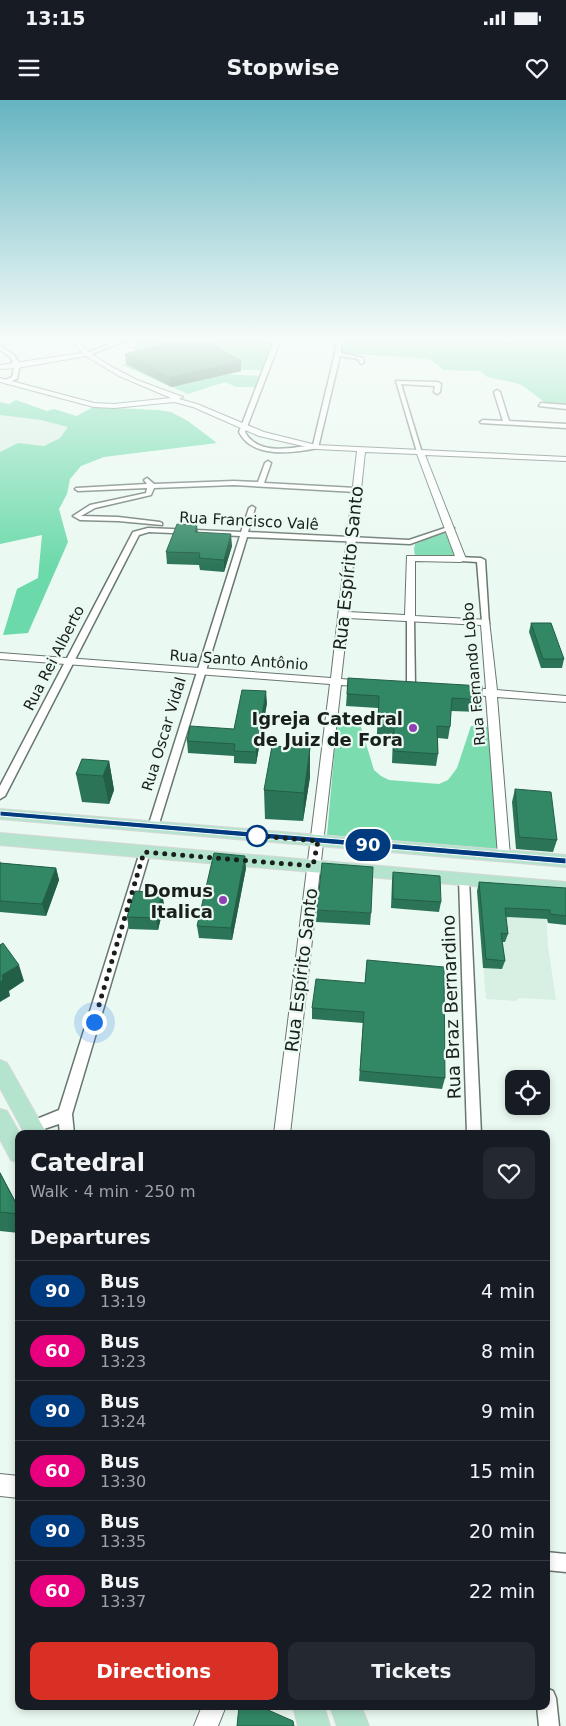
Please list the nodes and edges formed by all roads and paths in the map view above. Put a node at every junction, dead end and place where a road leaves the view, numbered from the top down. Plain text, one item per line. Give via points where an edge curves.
1 (222, 417) edge
2 (248, 417) edge
3 (323, 417) edge
4 (408, 417) edge
5 (505, 417) edge
6 (483, 422) dead end
7 (507, 423) junction
8 (245, 426) junction
9 (566, 426) edge
10 (316, 447) junction
11 (361, 449) junction
12 (420, 452) junction
13 (566, 459) edge
14 (268, 463) dead end
15 (148, 482) junction
16 (260, 484) junction
17 (78, 489) dead end
18 (356, 490) junction
19 (252, 508) dead end
20 (450, 528) junction
21 (173, 531) junction
22 (136, 534) joint
23 (244, 534) junction
24 (351, 539) junction
25 (410, 542) junction
26 (410, 558) junction
27 (461, 559) junction
28 (342, 615) junction
29 (410, 619) junction
30 (486, 622) junction
31 (0, 656) edge
32 (69, 663) junction
33 (200, 673) junction
34 (336, 682) junction
35 (373, 685) edge
36 (411, 687) edge
37 (456, 691) edge
38 (492, 694) junction
39 (566, 699) edge
40 (0, 796) edge
41 (0, 814) edge
42 (152, 827) junction
43 (0, 839) edge
44 (318, 841) junction
45 (144, 852) junction
46 (504, 856) junction
47 (566, 861) edge
48 (313, 866) junction
49 (464, 879) junction
50 (566, 888) edge
51 (0, 1069) edge
52 (65, 1114) junction
53 (0, 1118) edge
54 (34, 1130) edge
55 (67, 1130) edge
56 (282, 1130) edge
57 (474, 1130) edge
58 (15, 1146) edge
59 (0, 1485) edge
60 (15, 1487) edge
61 (550, 1560) edge
62 (566, 1562) edge
63 (203, 1710) edge
64 (212, 1710) edge
65 (309, 1710) edge
66 (347, 1710) edge
67 (547, 1710) edge
68 (201, 1726) edge
69 (206, 1726) edge
70 (314, 1726) edge
71 (353, 1726) edge
72 (549, 1726) edge

1 - 8 street
2 - 8 street
3 - 10 street
4 - 12 street
5 - 7 street
6 - 7 street
7 - 9 street
8 - 10 street via 279,439
8 - 10 street via 242,432 244,439 260,448
10 - 11 street
11 - 12 street
11 - 18 street, Rua Espírito Santo
12 - 13 street
12 - 20 street
14 - 16 street
15 - 16 street
15 - 17 street
15 - 21 street via 149,494 95,507 76,516 168,525
16 - 18 street
18 - 24 street, Rua Espírito Santo
19 - 23 street, Rua Oscar Vidal
20 - 25 street, Rua Francisco Valê
20 - 27 street
21 - 22 street, Rua Francisco Valê via 148,530
21 - 23 street, Rua Francisco Valê
22 - 32 street, Rua Rei Alberto
23 - 24 street, Rua Francisco Valê
23 - 33 street, Rua Oscar Vidal
24 - 25 street, Rua Francisco Valê
24 - 28 street, Rua Espírito Santo
25 - 26 street
26 - 27 street, Rua Fernando Lobo
26 - 29 street
27 - 30 street, Rua Fernando Lobo via 481,560
28 - 29 street
28 - 34 street, Rua Espírito Santo
29 - 30 street
29 - 36 street
30 - 38 street, Rua Fernando Lobo
31 - 32 street, Rua Santo Antônio
32 - 33 street, Rua Santo Antônio
32 - 40 street, Rua Rei Alberto
33 - 34 street, Rua Santo Antônio
33 - 42 street, Rua Oscar Vidal
34 - 35 street, Rua Santo Antônio
34 - 44 street, Rua Espírito Santo
37 - 38 street
38 - 39 street
38 - 46 street, Rua Fernando Lobo
41 - 42 main road
42 - 44 main road
43 - 45 main road
44 - 46 main road
44 - 48 street, Rua Espírito Santo
45 - 48 main road
45 - 52 street
46 - 47 main road
48 - 49 main road
48 - 56 street, Rua Espírito Santo
49 - 50 main road
49 - 57 street, Rua Braz Bernardino
51 - 54 main road
52 - 54 street
52 - 55 street
53 - 58 main road
59 - 60 street
61 - 62 street
63 - 68 street
64 - 69 street
65 - 70 main road
66 - 71 main road
67 - 72 street

